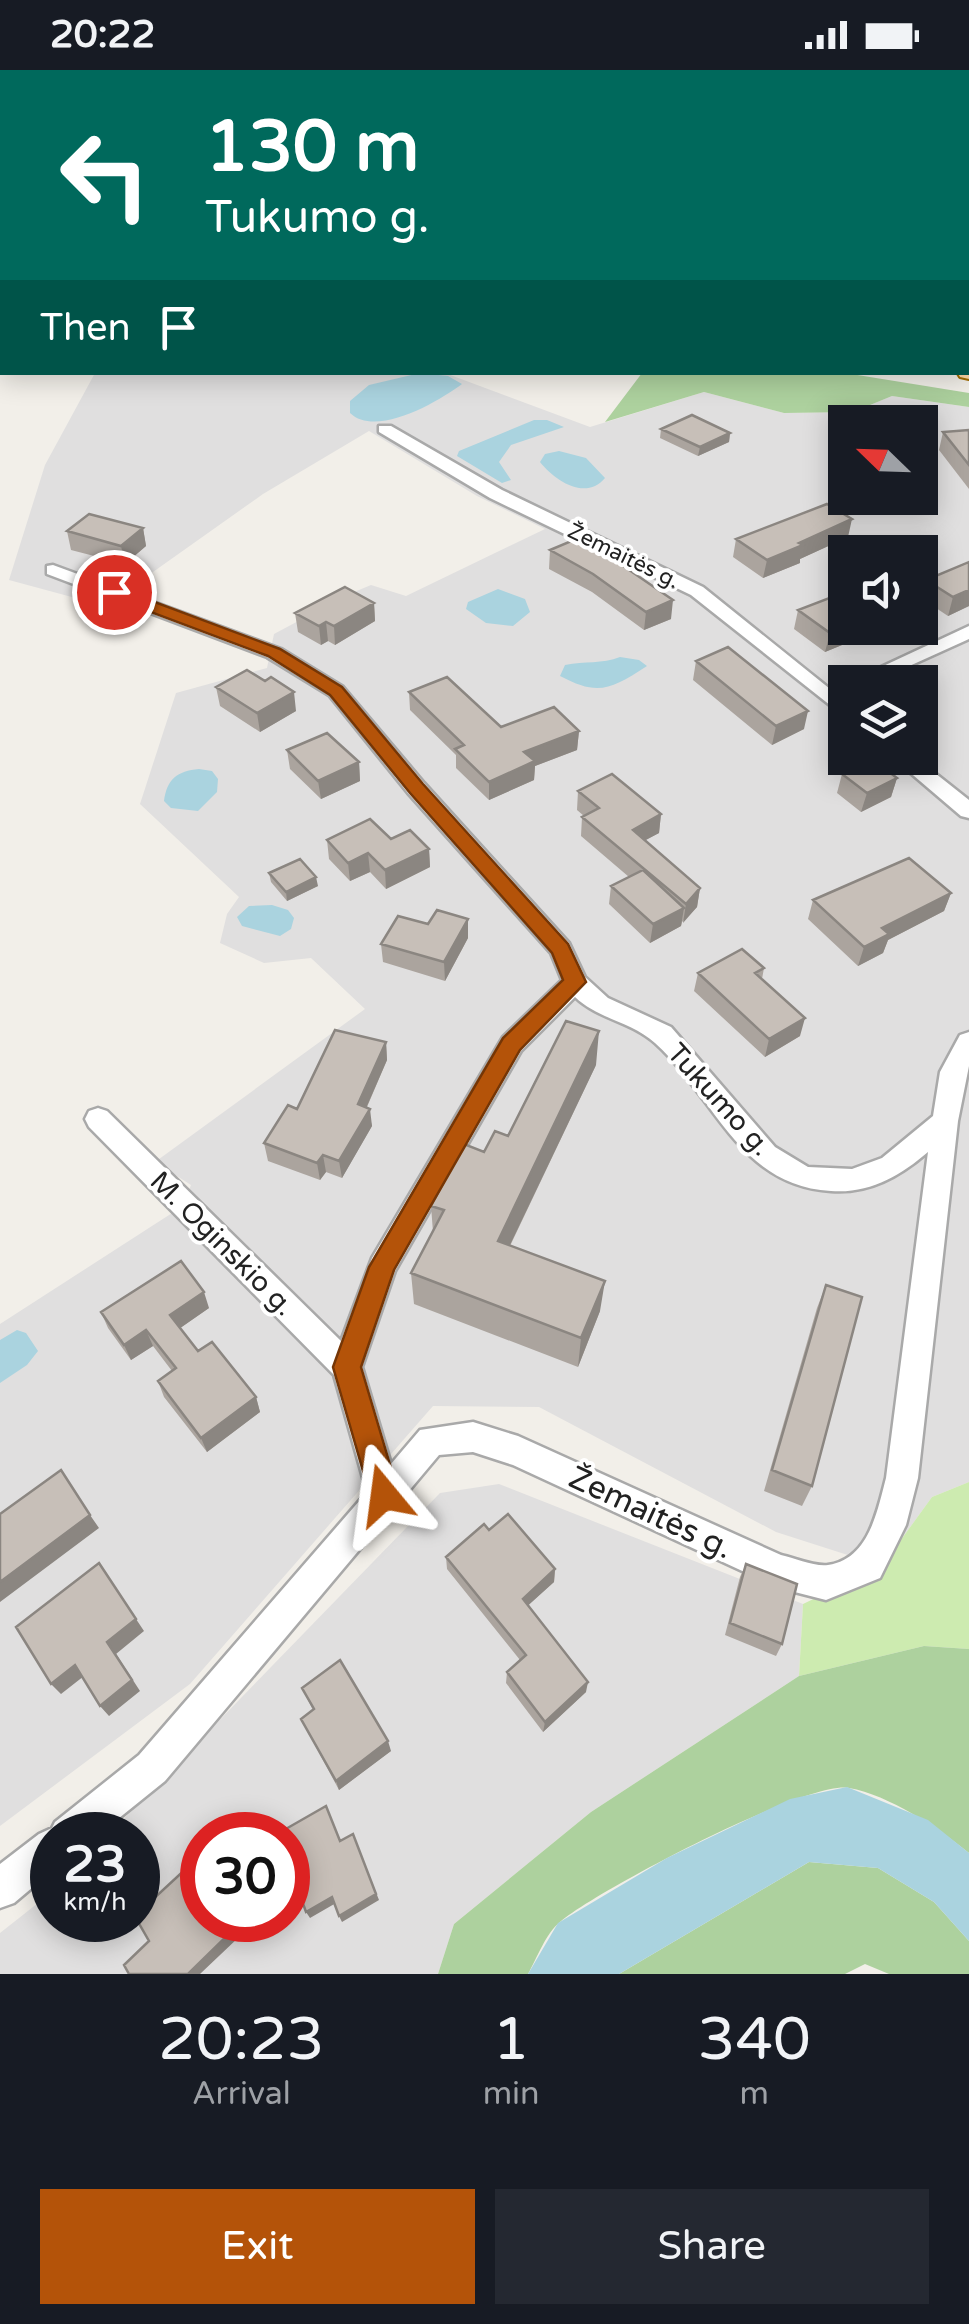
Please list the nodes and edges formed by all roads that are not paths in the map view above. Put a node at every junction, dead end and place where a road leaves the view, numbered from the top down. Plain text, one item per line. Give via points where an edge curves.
1 (384, 429) dead end
2 (54, 570) dead end
3 (969, 632) edge
4 (896, 665) edge
5 (828, 687) edge
6 (924, 775) edge
7 (969, 811) edge
8 (575, 982) junction
9 (969, 1042) edge
10 (98, 1119) dead end
11 (945, 1122) junction
12 (347, 1367) junction
13 (384, 1495) junction
14 (97, 1812) edge
15 (30, 1864) edge
16 (0, 1888) edge

1 - 5 street, Žemaitės g. via 496,494 696,591
2 - 8 street, Tukumo g. via 274,653 336,691 561,949
3 - 4 street
6 - 7 street
8 - 11 street, Tukumo g. via 600,1005 662,1034 766,1154 803,1178 852,1181 892,1166
8 - 12 street via 512,1044 382,1267
9 - 11 street, Žemaitės g. via 953,1072
10 - 12 street, M. Oginskio g.
11 - 13 street, Žemaitės g. via 902,1478 890,1525 868,1566 826,1583 779,1571 518,1451 472,1437 430,1441
12 - 13 street
13 - 14 street, Žemaitės g. via 152,1768
15 - 16 street

